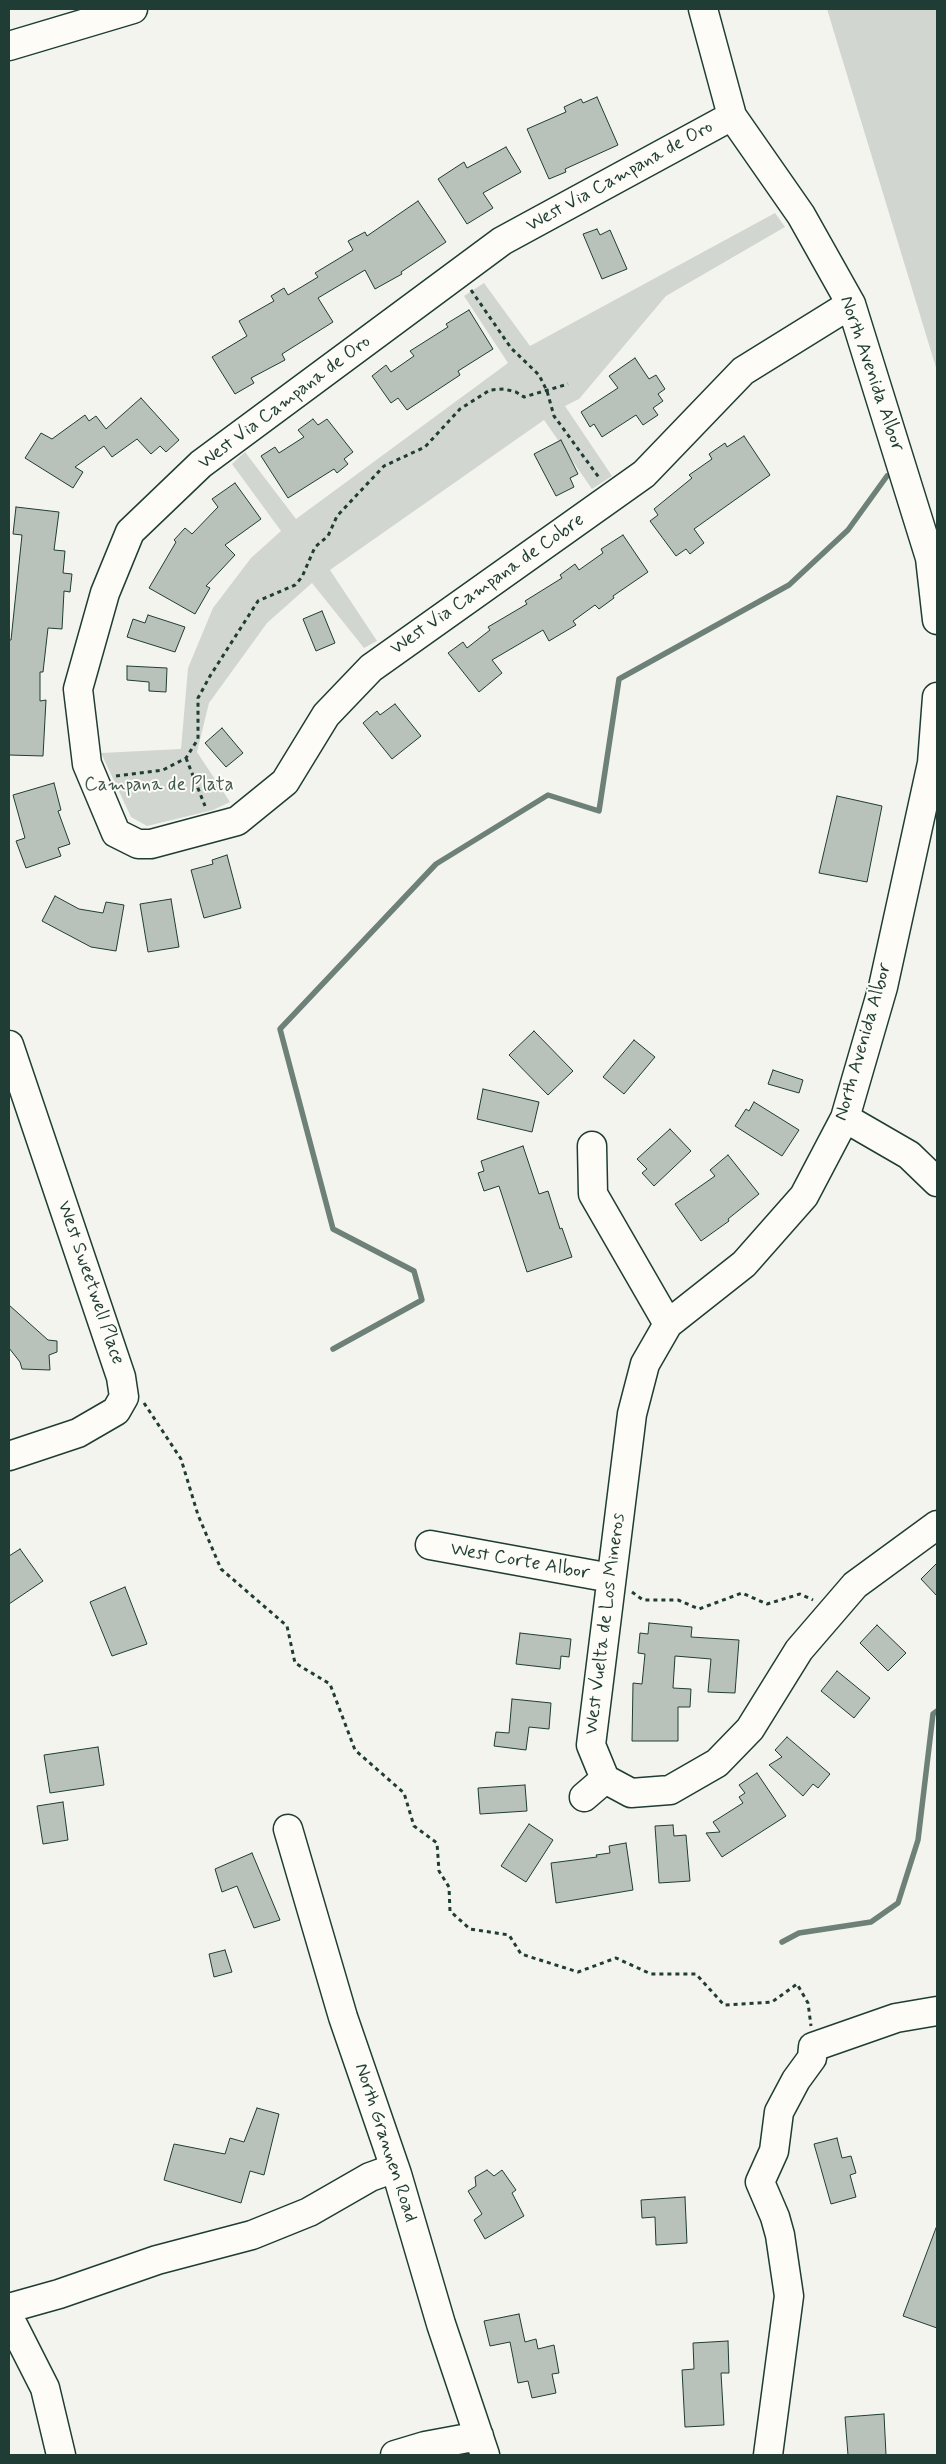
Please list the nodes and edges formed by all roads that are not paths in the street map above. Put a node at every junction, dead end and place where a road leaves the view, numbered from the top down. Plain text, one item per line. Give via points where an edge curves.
1 (133, 9) edge
2 (703, 9) edge
3 (9, 46) edge
4 (732, 116) junction
5 (851, 304) junction
6 (937, 620) edge
7 (937, 697) edge
8 (125, 847) joint
9 (9, 1045) edge
10 (845, 1118) junction
11 (592, 1146) dead end
12 (937, 1182) edge
13 (668, 1324) junction
14 (9, 1456) edge
15 (937, 1525) edge
16 (430, 1545) dead end
17 (611, 1578) junction
18 (605, 1778) junction
19 (584, 1797) dead end
20 (288, 1829) dead end
21 (937, 2011) edge
22 (395, 2168) junction
23 (9, 2308) edge
24 (9, 2318) edge
25 (482, 2446) edge
26 (61, 2455) edge
27 (395, 2455) edge
28 (768, 2455) edge

1 - 3 street
2 - 4 street, North Avenida Albor
4 - 5 street, North Avenida Albor via 801,215
4 - 8 street, West Via Campana de Oro via 502,241 201,464 130,532 105,593 78,689 87,764
5 - 6 street, North Avenida Albor via 930,558
5 - 8 street, West Via Campana de Cobre via 744,371 644,474 371,668 326,715 285,782 236,822 151,844
7 - 10 street, North Avenida Albor via 932,763 883,987
9 - 14 street, West Sweetwell Place via 118,1368 124,1397 116,1411 78,1432
10 - 12 street via 909,1155
10 - 13 street, North Avenida Albor via 804,1196 744,1264
11 - 13 street via 593,1194
13 - 17 street, West Vuelta de Los Mineros via 645,1364 632,1414
15 - 18 street via 855,1586 799,1650 750,1729 717,1763 670,1790 631,1793
16 - 17 street, West Corte Albor
17 - 18 street, West Vuelta de Los Mineros via 591,1745
18 - 19 street
20 - 22 street, North Grannen Road via 343,2017
21 - 28 street via 896,2018 814,2047 812,2058 779,2112 774,2151 760,2182 780,2235 789,2296
22 - 23 street via 370,2177 309,2212 252,2235 157,2260
22 - 25 street, North Grannen Road via 441,2324
24 - 26 street via 45,2388
25 - 27 street via 425,2446

